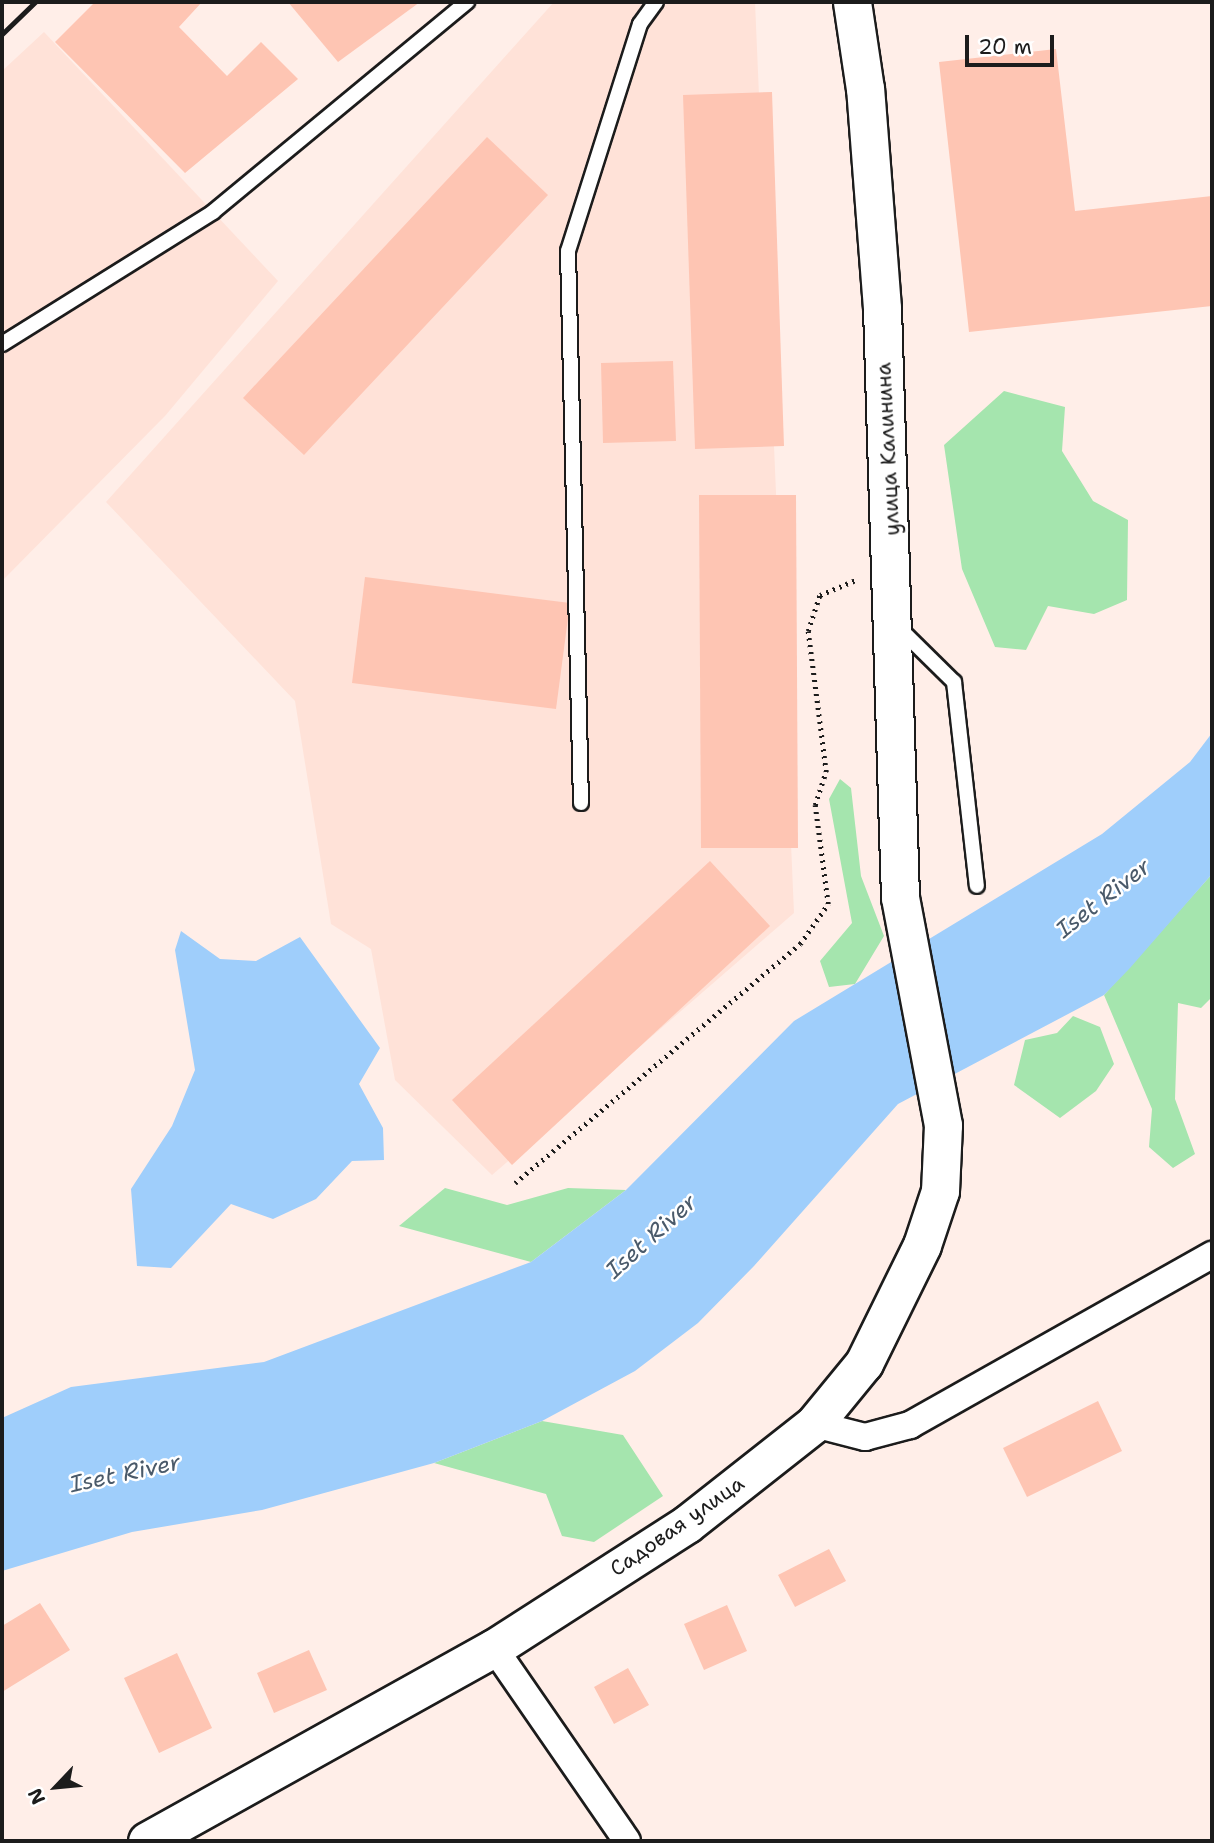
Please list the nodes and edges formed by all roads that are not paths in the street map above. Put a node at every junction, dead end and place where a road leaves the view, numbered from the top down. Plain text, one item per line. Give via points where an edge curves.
1 (467, 2) edge
2 (656, 2) edge
3 (852, 2) edge
4 (2, 344) edge
5 (893, 623) junction
6 (581, 803) dead end
7 (977, 886) dead end
8 (943, 1125) joint
9 (1212, 1255) edge
10 (814, 1424) junction
11 (494, 1648) junction
12 (147, 1841) edge
13 (627, 1841) edge

1 - 4 lane via 213,212
2 - 6 lane via 640,24 568,251
3 - 5 main road, улица Калинина via 882,308
5 - 7 lane via 954,682
5 - 8 main road, улица Калинина via 892,770 900,897
8 - 10 main road, Садовая улица via 940,1191 922,1245 864,1363
9 - 10 street via 910,1425 865,1437
10 - 11 main road, Садовая улица via 687,1524
11 - 12 main road, Садовая улица
11 - 13 street

